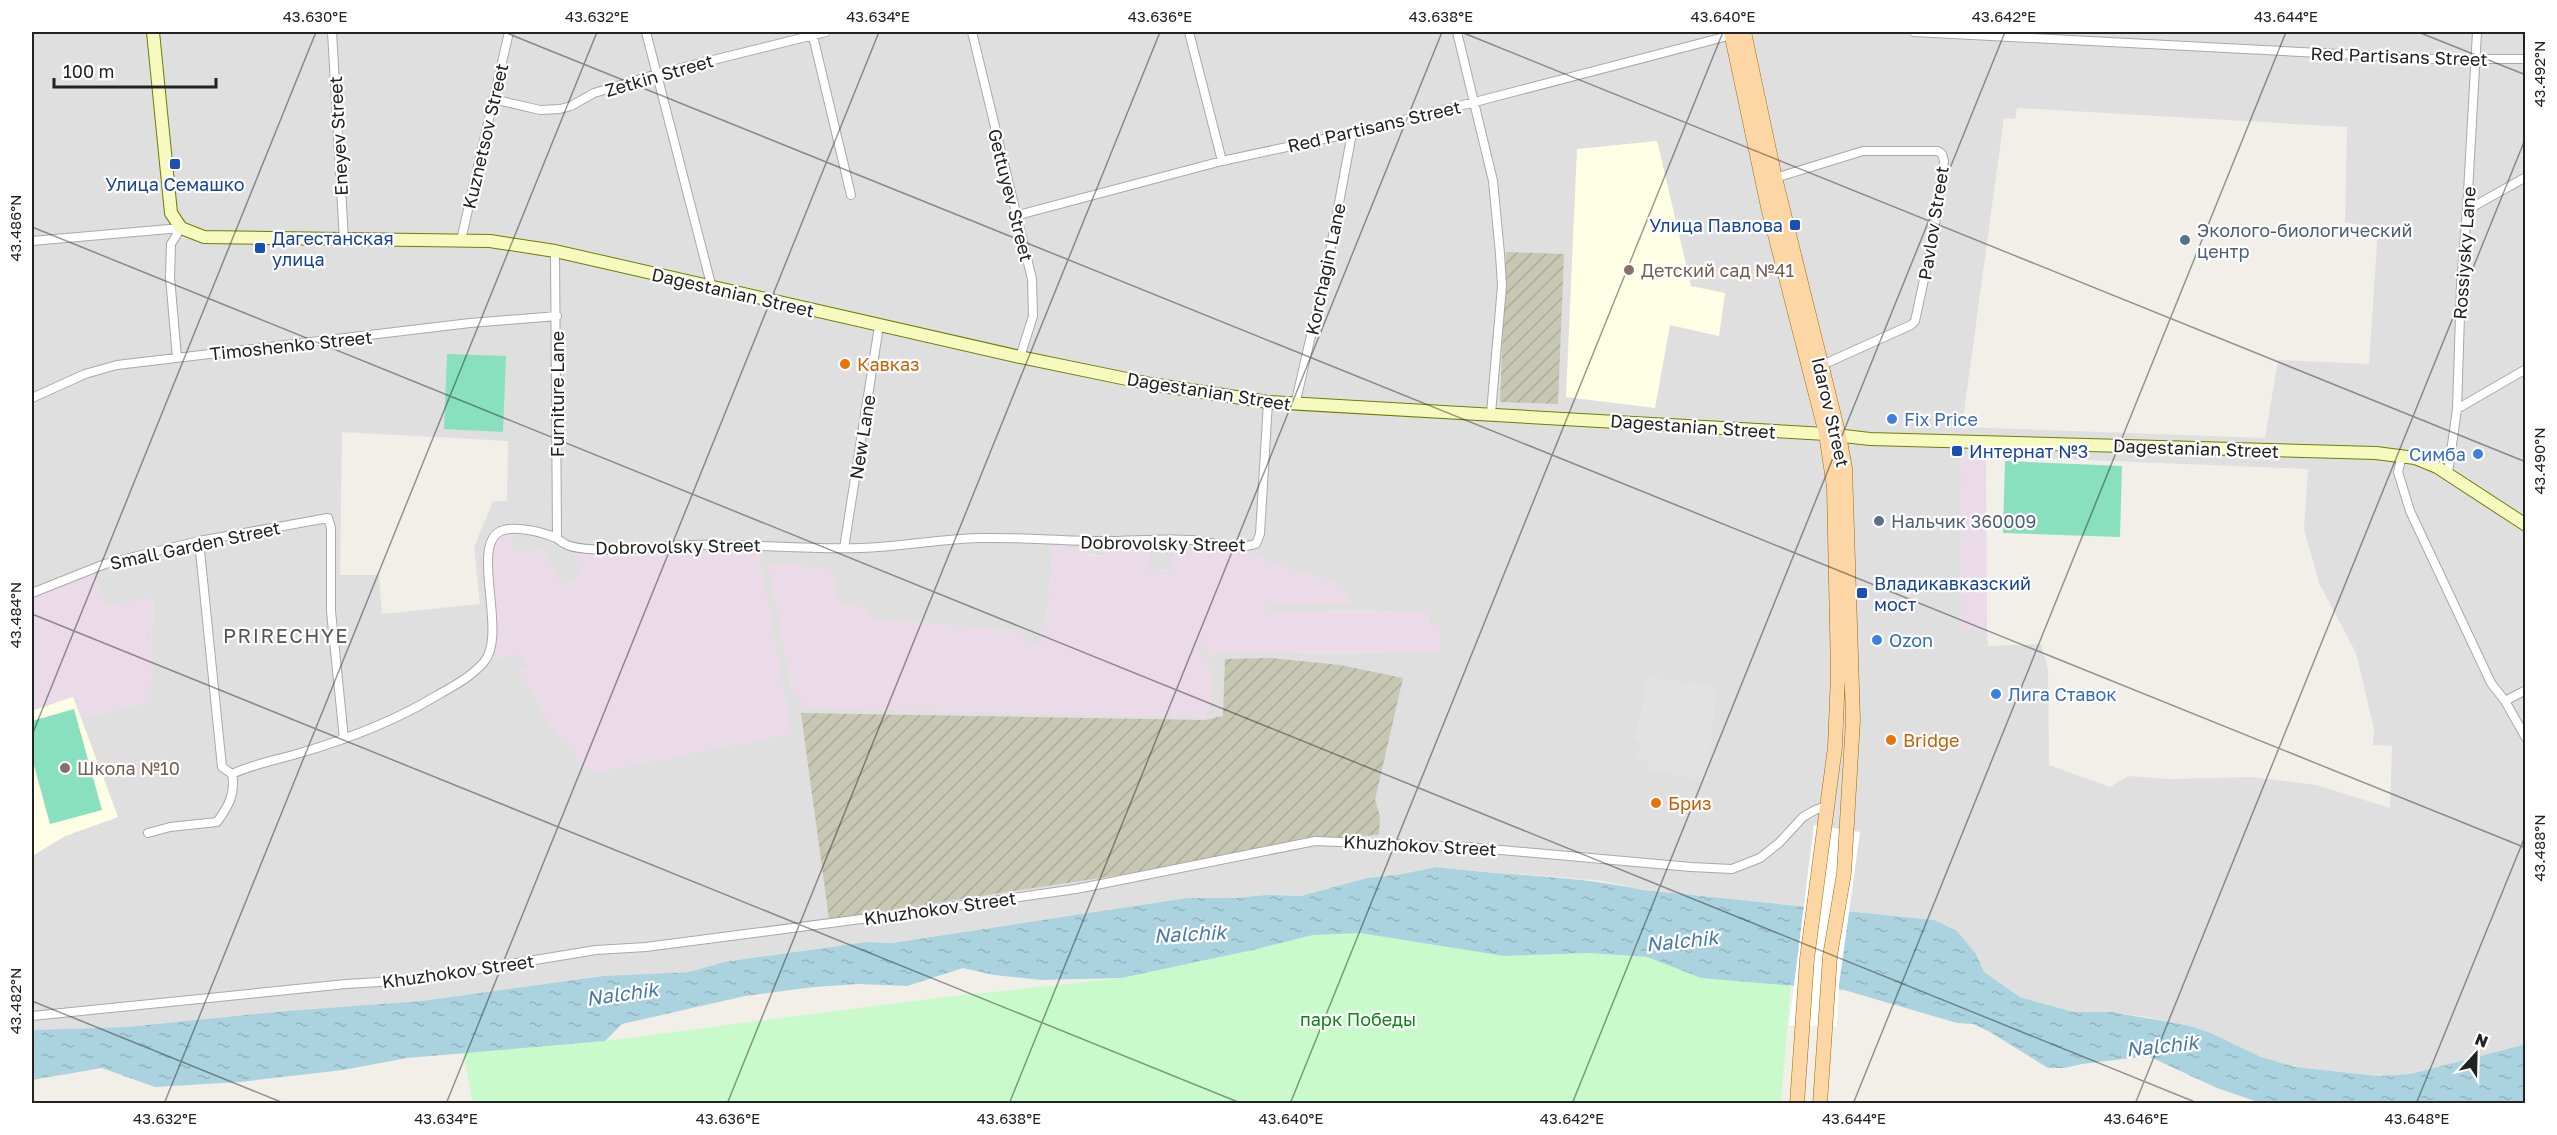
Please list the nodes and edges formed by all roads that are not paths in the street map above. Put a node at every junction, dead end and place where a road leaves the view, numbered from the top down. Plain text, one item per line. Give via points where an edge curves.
1 (153, 32) edge
2 (332, 32) edge
3 (508, 32) edge
4 (646, 32) edge
5 (826, 32) edge
6 (972, 32) edge
7 (1189, 32) edge
8 (1457, 32) edge
9 (1736, 32) edge
10 (1914, 32) edge
11 (2476, 32) edge
12 (812, 33) edge
13 (2000, 34) edge
14 (2526, 59) edge
15 (2474, 61) junction
16 (657, 74) junction
17 (493, 99) junction
18 (1475, 102) junction
19 (1352, 133) junction
20 (1222, 161) junction
21 (2526, 177) edge
22 (1775, 178) junction
23 (851, 195) dead end
24 (2468, 210) junction
25 (1015, 216) junction
26 (181, 228) junction
27 (344, 240) junction
28 (461, 240) junction
29 (32, 241) edge
30 (555, 251) junction
31 (712, 288) junction
32 (556, 316) junction
33 (879, 326) junction
34 (1020, 357) junction
35 (177, 358) junction
36 (1821, 366) junction
37 (2526, 369) edge
38 (32, 398) edge
39 (1268, 402) junction
40 (1294, 405) junction
41 (2457, 409) junction
42 (1491, 413) junction
43 (1833, 435) junction
44 (2402, 456) junction
45 (2448, 473) junction
46 (2526, 525) edge
47 (557, 538) junction
48 (199, 541) junction
49 (844, 548) junction
50 (32, 593) edge
51 (2526, 690) edge
52 (2505, 701) junction
53 (2526, 738) edge
54 (344, 739) junction
55 (232, 774) junction
56 (1827, 806) junction
57 (148, 833) dead end
58 (32, 1016) edge
59 (1797, 1104) edge
60 (1820, 1104) edge

1 - 26 street via 171,213
2 - 27 street, Eneyev Street
3 - 17 street, Kuznetsov Street
4 - 16 street
5 - 12 street, Zetkin Street
6 - 25 street, Gettuyev Street
7 - 20 street
8 - 18 street
9 - 18 street, Red Partisans Street
9 - 22 main road, Idarov Street
9 - 43 main road, Idarov Street via 1768,207
10 - 13 street, Red Partisans Street
11 - 15 street, Rossiysky Lane
12 - 16 street, Zetkin Street
12 - 23 street
13 - 15 street, Red Partisans Street
14 - 15 street, Red Partisans Street
15 - 24 street, Rossiysky Lane
16 - 17 street, Zetkin Street via 594,93 560,110 540,110
16 - 31 street
17 - 28 street, Kuznetsov Street
18 - 19 street, Red Partisans Street
18 - 42 street via 1493,181 1502,286
19 - 20 street, Red Partisans Street
19 - 40 street, Korchagin Lane via 1329,257
20 - 25 street, Red Partisans Street
21 - 24 street
22 - 36 main road, Idarov Street
22 - 36 street, Pavlov Street via 1863,151 1938,152 1944,160 1933,238 1915,321
24 - 41 street, Rossiysky Lane
25 - 34 street, Gettuyev Street via 1034,298 1031,326
26 - 27 street, Dagestanian Street via 204,237
26 - 29 street, Dagestanian Street
26 - 35 street via 171,244
27 - 28 street, Dagestanian Street
28 - 30 street, Dagestanian Street
30 - 31 street, Dagestanian Street
30 - 32 street, Furniture Lane
31 - 33 street, Dagestanian Street
32 - 35 street, Timoshenko Street
32 - 47 street, Furniture Lane
33 - 34 street, Dagestanian Street
33 - 49 street, New Lane
34 - 39 street, Dagestanian Street via 1151,384
35 - 38 street, Timoshenko Street via 100,369
36 - 43 main road, Idarov Street
37 - 41 street
39 - 40 street, Dagestanian Street
39 - 49 street, Dobrovolsky Street via 1260,534 1256,544 1246,548 1193,540 978,538
40 - 42 street, Dagestanian Street
41 - 45 street, Rossiysky Lane
42 - 43 street, Dagestanian Street
43 - 44 street, Dagestanian Street
43 - 56 main road, Idarov Street via 1838,674
43 - 60 main road, Idarov Street via 1846,494 1853,720 1844,873 1830,956
44 - 45 street, Dagestanian Street
44 - 52 street via 2398,472 2410,511 2490,683
45 - 46 street, Dagestanian Street
47 - 49 street, Dobrovolsky Street via 571,546 606,550 691,544
47 - 54 street, Dobrovolsky Street via 508,528 493,535 487,551 493,613 488,656 476,670 417,707 388,723
48 - 50 street, Small Garden Street via 105,564
48 - 54 street, Small Garden Street via 328,518 331,611
48 - 55 street via 222,767
51 - 52 street
52 - 53 street
54 - 55 street, Dobrovolsky Street
55 - 57 street via 232,798 217,822
56 - 58 street, Khuzhokov Street via 1803,817 1770,851 1732,869 1467,847 1315,841 1076,889 892,915 596,950 413,980
56 - 59 main road, Idarov Street via 1801,1019

